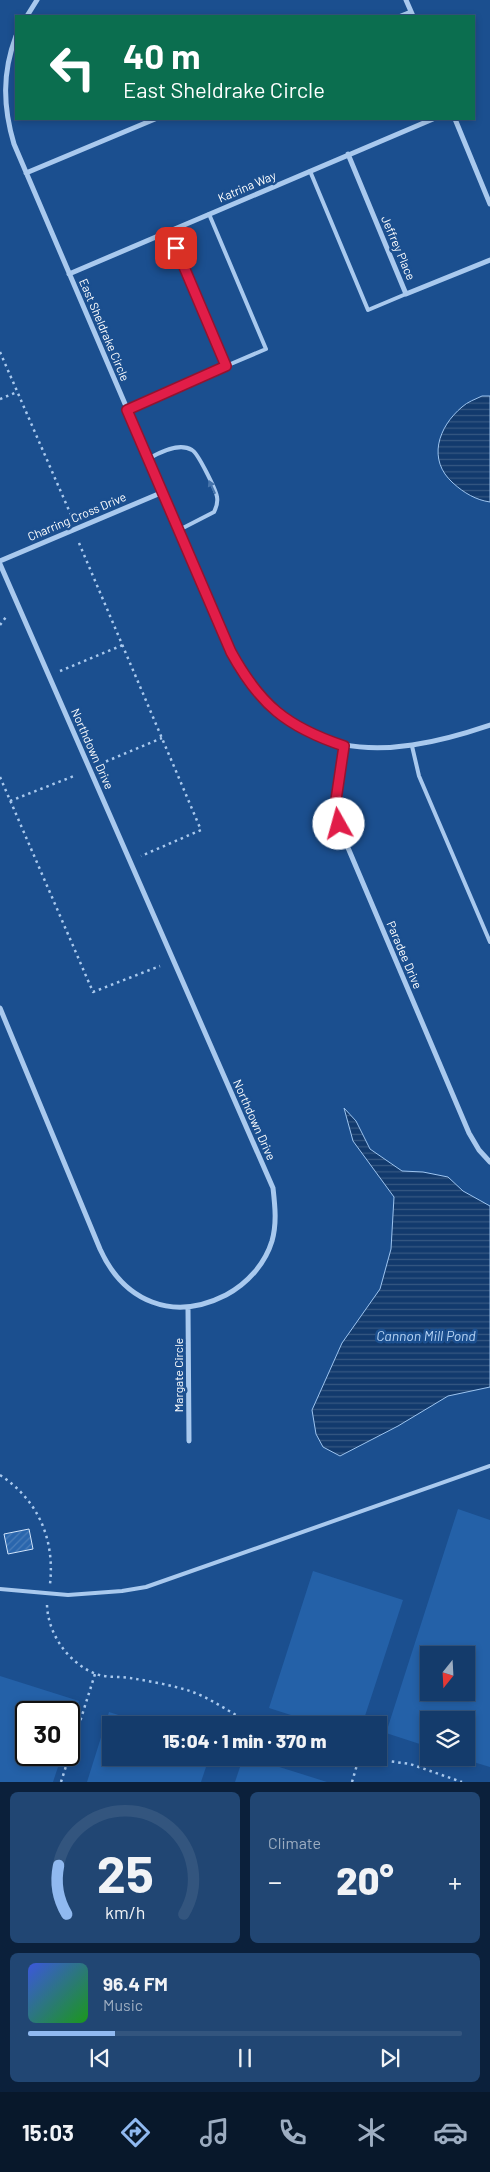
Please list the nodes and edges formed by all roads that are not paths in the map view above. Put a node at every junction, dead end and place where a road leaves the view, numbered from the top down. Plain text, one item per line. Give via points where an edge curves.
1 (37, 0) edge
2 (406, 0) edge
3 (412, 14) edge
4 (28, 15) edge
5 (15, 39) edge
6 (153, 120) edge
7 (431, 120) edge
8 (455, 120) edge
9 (348, 154) junction
10 (310, 170) junction
11 (26, 173) junction
12 (490, 204) edge
13 (209, 214) junction
14 (169, 231) junction
15 (490, 260) edge
16 (69, 274) junction
17 (406, 294) junction
18 (226, 366) junction
19 (127, 410) junction
20 (148, 459) junction
21 (162, 492) junction
22 (179, 530) junction
23 (0, 563) edge
24 (490, 724) edge
25 (344, 746) junction
26 (412, 746) junction
27 (490, 942) edge
28 (0, 1008) edge
29 (490, 1162) edge
30 (188, 1308) junction
31 (189, 1441) dead end
32 (490, 1466) edge
33 (0, 1589) edge

1 - 4 street
2 - 3 street
5 - 11 street, East Sheldrake Circle via 6,68 4,89 9,125
6 - 11 street
7 - 9 street, Katrina Way
8 - 12 street
9 - 10 street, Katrina Way
9 - 17 street, Jeffrey Place
10 - 13 street, Katrina Way
10 - 17 lane via 368,310
11 - 16 street, East Sheldrake Circle
13 - 14 street, Katrina Way
13 - 18 lane via 266,349
14 - 16 street, Katrina Way
14 - 18 street
15 - 17 street, Jeffrey Place
16 - 19 street, East Sheldrake Circle
18 - 19 street
19 - 20 street, East Sheldrake Circle
20 - 21 street, East Sheldrake Circle
22 -> 20 lane via 214,512 218,498 192,449 169,449
21 - 22 street, East Sheldrake Circle
21 - 23 street, Charring Cross Drive
22 - 25 street, East Sheldrake Circle via 245,678 278,714 320,738
23 - 30 street, Northdown Drive via 273,1188 276,1213 272,1241 252,1276 234,1291
24 - 26 street, East Sheldrake Circle
25 - 26 street, East Sheldrake Circle via 371,749
25 - 29 street, Paradee Drive via 336,800 343,836 470,1133
26 - 27 lane via 419,776
28 - 30 street, Northdown Drive via 112,1272 135,1294 150,1302
30 - 31 street, Margate Circle
32 - 33 lane via 146,1587 122,1592 68,1595

